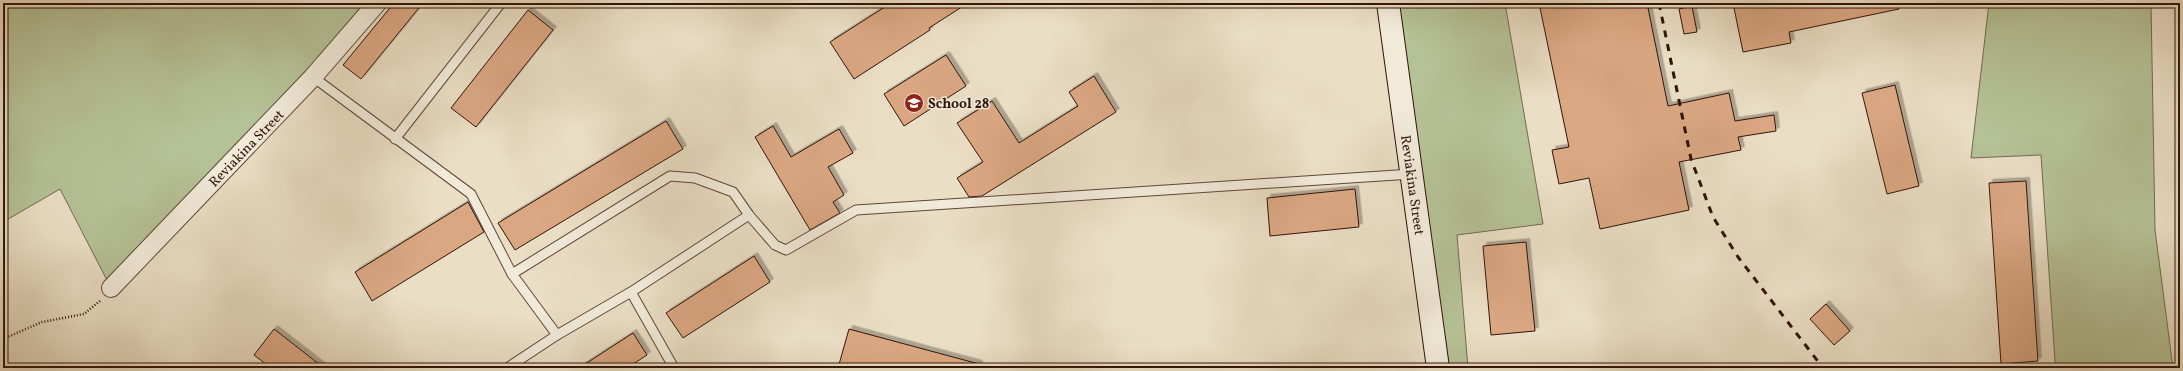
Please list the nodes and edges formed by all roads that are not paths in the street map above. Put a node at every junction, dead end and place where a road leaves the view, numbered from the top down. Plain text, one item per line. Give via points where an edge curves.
1 (377, 3) edge
2 (501, 3) edge
3 (1388, 3) edge
4 (313, 78) junction
5 (395, 139) junction
6 (1412, 174) junction
7 (749, 215) junction
8 (512, 274) junction
9 (111, 288) road end
10 (631, 292) junction
11 (557, 335) junction
12 (507, 368) edge
13 (674, 368) edge
14 (1438, 368) edge

1 - 4 street, Reviakina Street
2 - 5 lane
3 - 6 street, Reviakina Street
4 - 5 lane
4 - 9 street, Reviakina Street
5 - 8 lane via 471,194
6 - 7 lane via 856,210 786,250 775,245
6 - 14 street, Reviakina Street
7 - 8 lane via 733,192 695,178 670,176
7 - 10 lane
8 - 11 lane
10 - 11 lane
10 - 13 lane
11 - 12 lane

